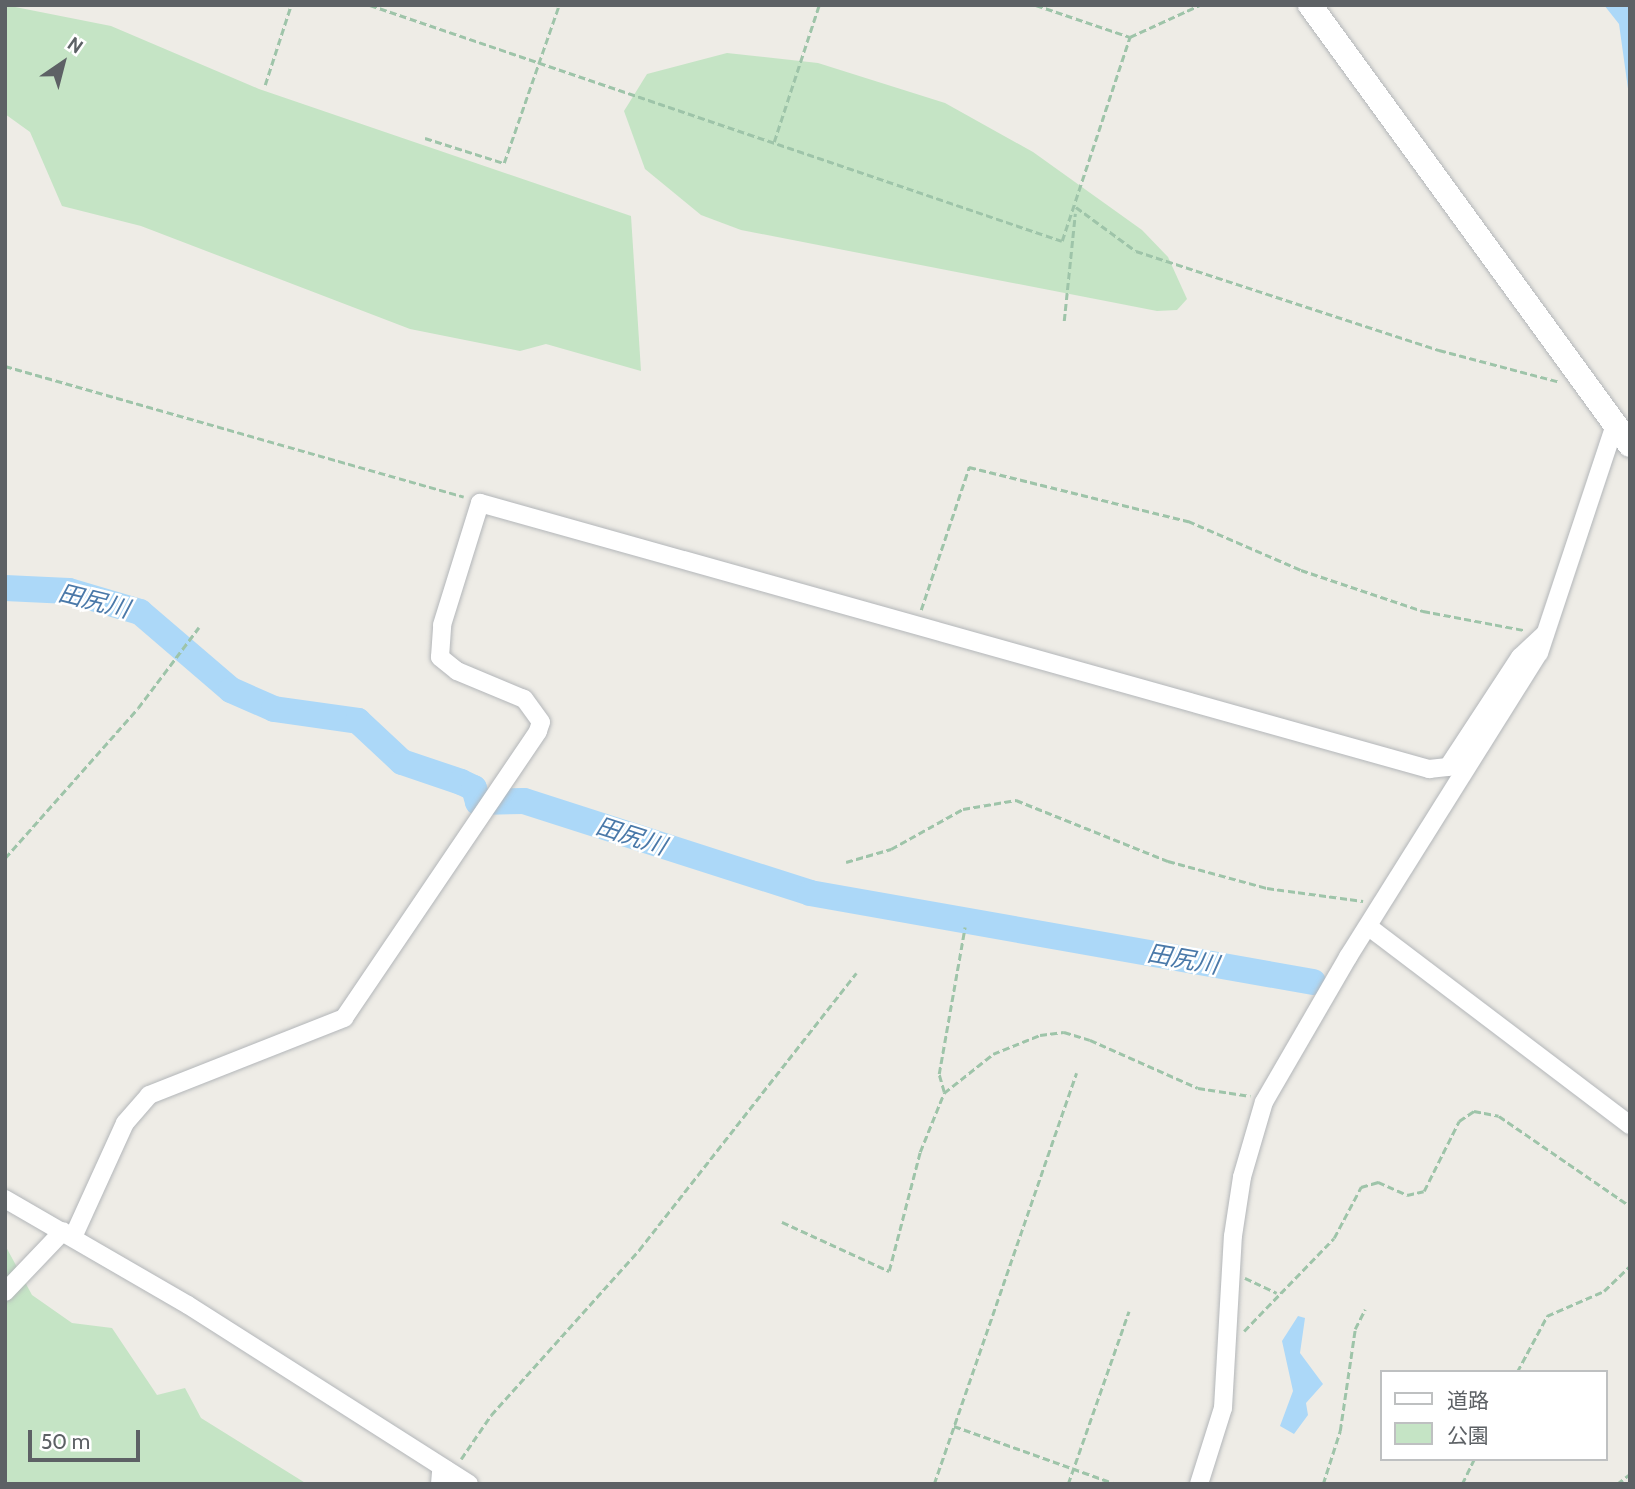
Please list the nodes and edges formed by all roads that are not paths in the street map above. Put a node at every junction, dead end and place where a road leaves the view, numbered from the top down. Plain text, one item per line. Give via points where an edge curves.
1 (1310, 5) edge
2 (1615, 425) junction
3 (1630, 445) edge
4 (1545, 634) junction
5 (1373, 919) junction
6 (1630, 1125) edge
7 (5, 1199) edge
8 (68, 1233) junction
9 (5, 1292) edge
10 (446, 1477) edge
11 (469, 1484) edge
12 (1199, 1484) edge

1 - 2 street
2 - 3 street
2 - 4 street
4 - 5 street via 1502,716
4 - 8 street via 1520,657 1448,767 1429,769 480,503 442,625 440,657 457,671 524,699 541,722 538,732 344,1018 149,1095 125,1122
5 - 6 street
5 - 12 street via 1267,1098 1242,1177 1223,1408
7 - 8 street
8 - 9 street
8 - 10 street
10 - 11 street

